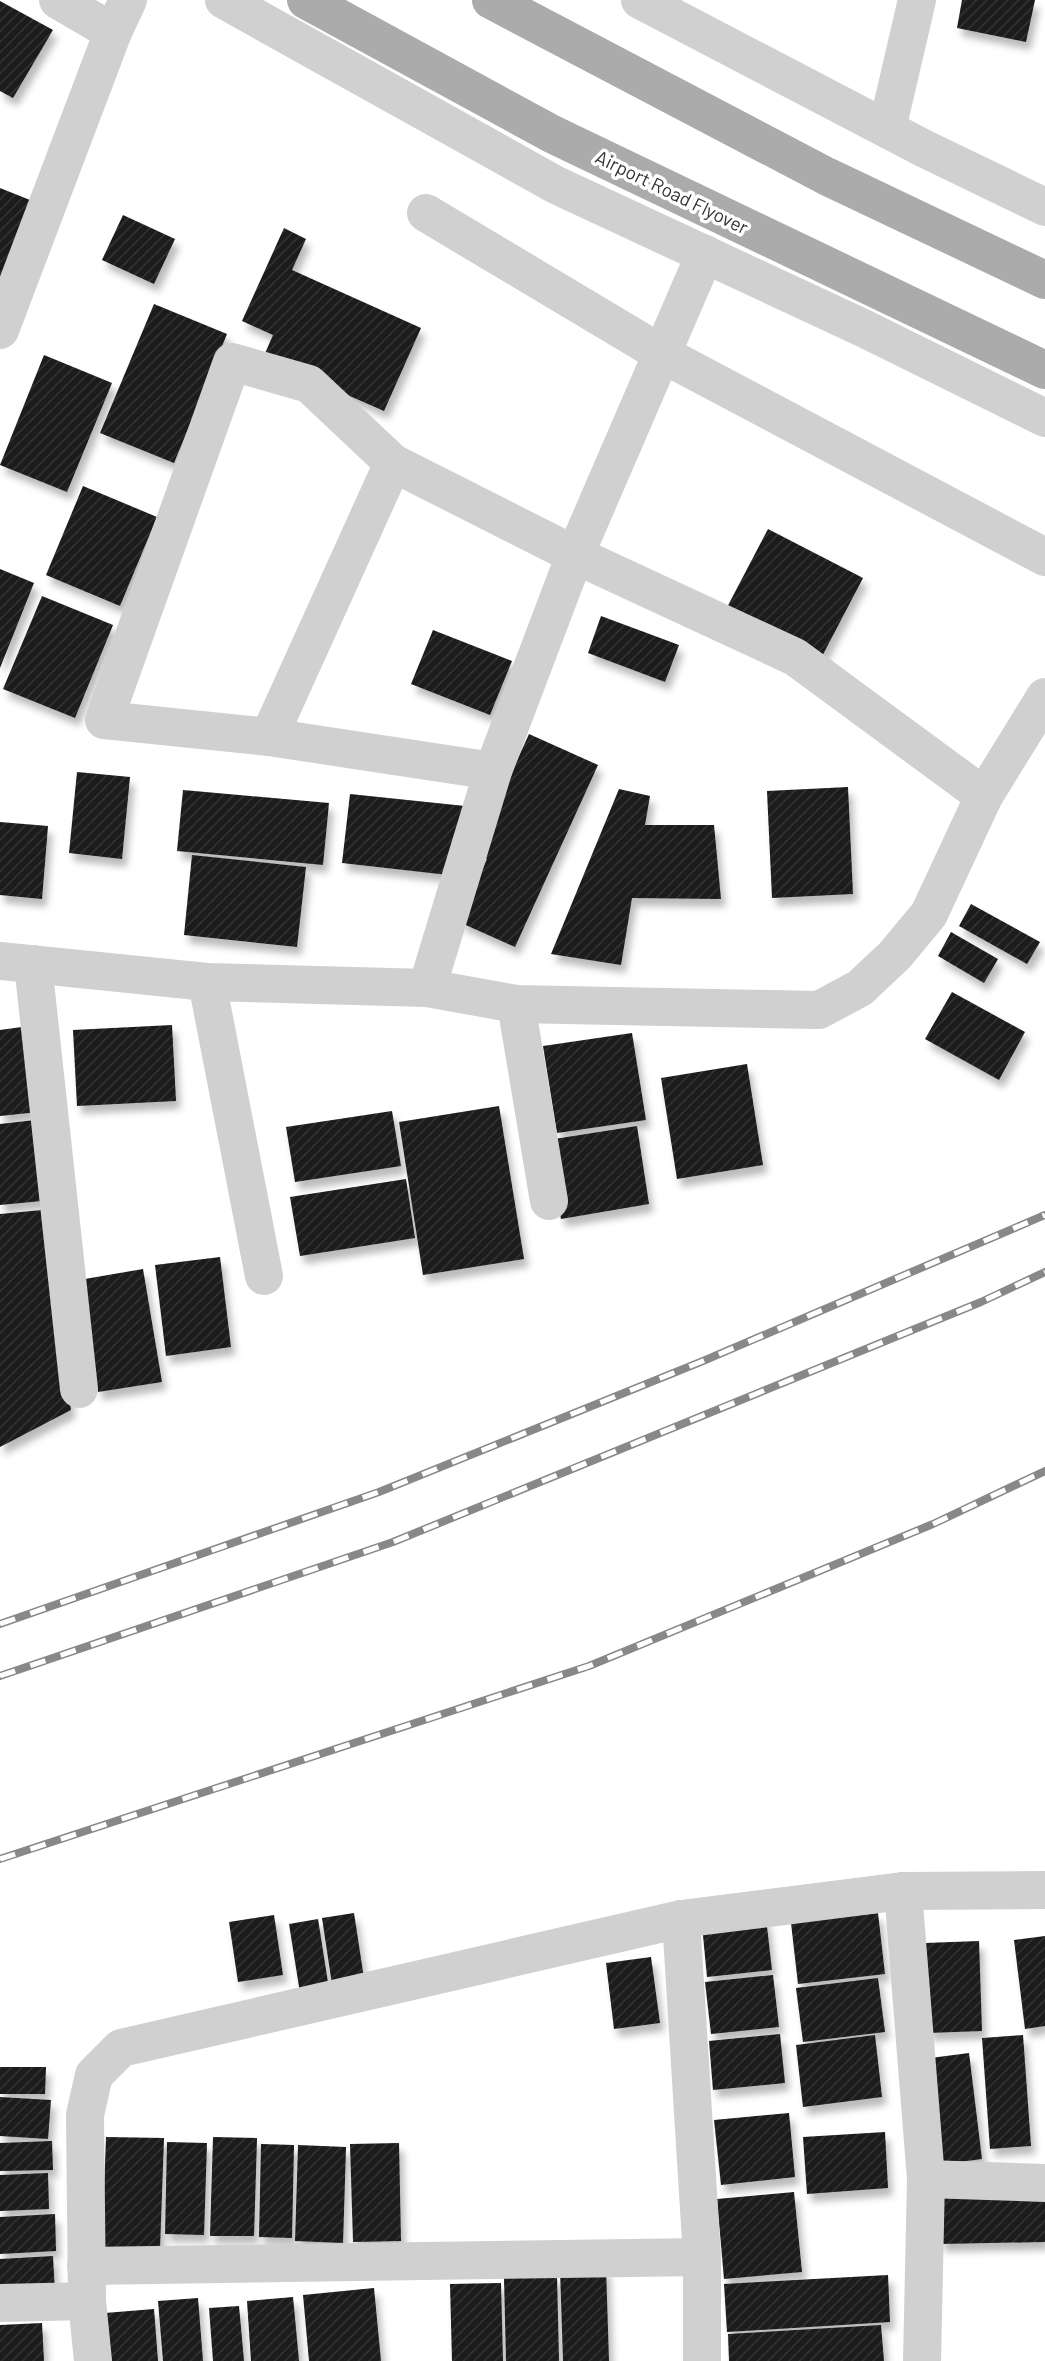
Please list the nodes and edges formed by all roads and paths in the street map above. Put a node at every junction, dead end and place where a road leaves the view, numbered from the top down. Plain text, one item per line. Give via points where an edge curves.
1 (58, 0) edge
2 (224, 0) edge
3 (306, 0) edge
4 (491, 0) edge
5 (640, 0) edge
6 (917, 0) edge
7 (121, 16) edge
8 (887, 129) junction
9 (1045, 207) edge
10 (426, 214) dead end
11 (705, 254) junction
12 (1045, 280) edge
13 (0, 330) edge
14 (662, 354) junction
15 (1045, 370) edge
16 (1045, 418) edge
17 (393, 463) junction
18 (575, 555) junction
19 (1045, 557) edge
20 (1045, 697) edge
21 (269, 737) junction
22 (493, 771) junction
23 (984, 796) junction
24 (16, 962) edge
25 (207, 982) junction
26 (427, 988) junction
27 (516, 1004) junction
28 (549, 1201) dead end
29 (264, 1276) dead end
30 (79, 1389) dead end
31 (1045, 1890) edge
32 (903, 1891) junction
33 (681, 1919) junction
34 (926, 2179) junction
35 (1045, 2183) edge
36 (702, 2257) junction
37 (87, 2283) junction
38 (0, 2303) edge
39 (93, 2361) edge
40 (702, 2361) edge
41 (922, 2361) edge

1 - 7 street
2 - 11 street via 556,185
3 - 15 main road, Airport Road Flyover via 552,134
4 - 12 main road via 826,176
5 - 8 street
6 - 8 street
7 - 13 street
8 - 9 street
10 - 14 street
11 - 14 street
11 - 16 street
14 - 18 street
14 - 19 street
17 - 18 street
17 - 21 street
17 - 21 street via 309,384 232,362 104,720
18 - 22 street
18 - 23 street via 795,657
20 - 23 street
21 - 22 street
22 - 26 street
23 - 27 street via 929,914 860,988 819,1010
24 - 25 street
24 - 30 street
25 - 26 street
25 - 29 street
26 - 27 street
27 - 28 street
31 - 32 street
32 - 33 street
32 - 34 street
33 - 36 street
33 - 37 street via 121,2048 94,2075 85,2115
34 - 35 street
34 - 41 street
36 - 37 street
36 - 40 street
37 - 38 street
37 - 39 street

